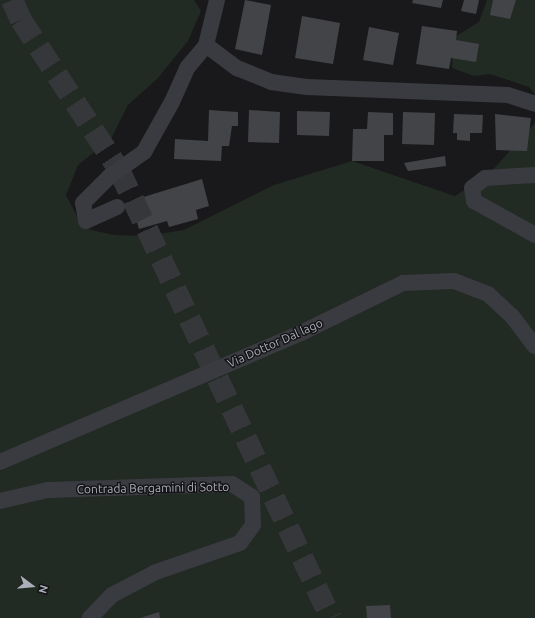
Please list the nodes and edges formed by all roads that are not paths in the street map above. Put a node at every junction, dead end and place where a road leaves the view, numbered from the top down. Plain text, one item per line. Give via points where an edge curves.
1 (217, 0) edge
2 (206, 45) junction
3 (535, 104) edge
4 (535, 175) edge
5 (117, 207) dead end
6 (535, 234) edge
7 (535, 346) edge
8 (0, 462) edge
9 (0, 501) edge
10 (90, 618) edge

1 - 2 street
2 - 3 street via 237,68 271,82 307,87 508,95
2 - 5 street via 187,68 144,152 110,176 83,203 86,221
4 - 6 street via 485,178 472,188 474,201
7 - 8 street, Via Dottor Dal lago via 512,316 488,294 454,281 403,283 301,333
9 - 10 street, Contrada Bergamini di Sotto via 48,490 198,484 232,484 252,497 253,525 240,543 156,572 112,595

